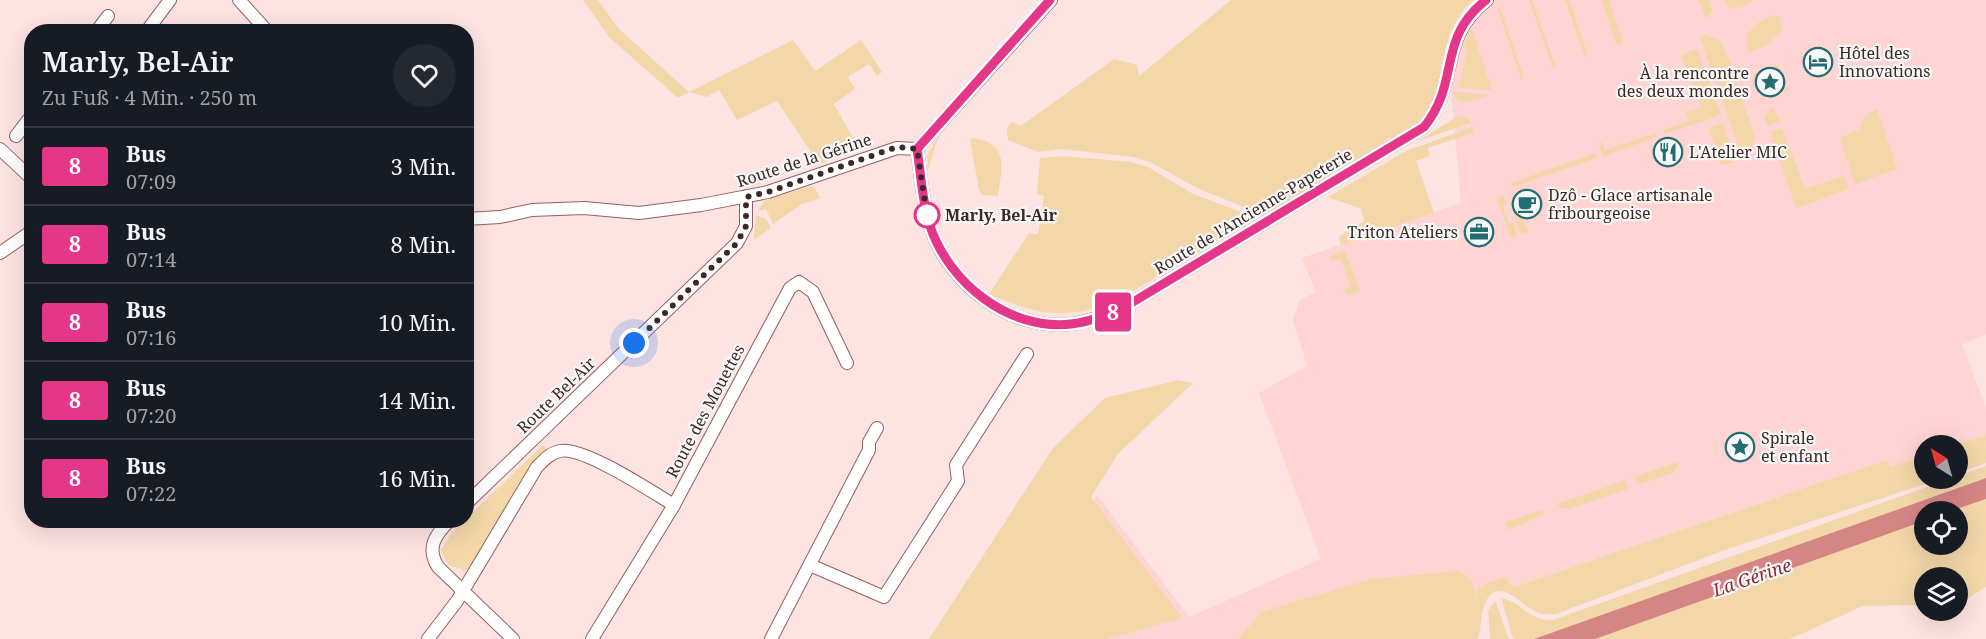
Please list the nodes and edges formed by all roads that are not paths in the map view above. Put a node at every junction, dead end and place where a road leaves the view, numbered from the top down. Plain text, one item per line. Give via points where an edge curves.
1 (170, 0) edge
2 (240, 0) edge
3 (1051, 0) edge
4 (1487, 0) edge
5 (108, 16) dead end
6 (102, 24) edge
7 (152, 24) edge
8 (261, 24) edge
9 (24, 126) edge
10 (16, 136) dead end
11 (0, 149) edge
12 (917, 149) junction
13 (24, 172) edge
14 (746, 197) junction
15 (474, 218) edge
16 (24, 236) edge
17 (0, 253) edge
18 (1027, 354) dead end
19 (847, 363) dead end
20 (877, 428) dead end
21 (474, 496) edge
22 (674, 505) junction
23 (443, 528) edge
24 (810, 565) junction
25 (462, 591) junction
26 (428, 639) edge
27 (513, 639) edge
28 (592, 639) edge
29 (771, 639) edge

1 - 7 street
2 - 8 street
3 - 12 street
4 - 12 street, Route de l'Ancienne-Papeterie via 1459,29 1441,100 1424,127 1128,305 1097,319 1070,325 1016,316 982,299 962,282 944,258 930,227
5 - 6 street
9 - 10 street
11 - 13 street
12 - 14 street, Route de la Gérine via 897,147
14 - 15 street, Route de la Gérine via 639,213 563,209
14 - 21 street, Route Bel-Air via 746,226 737,243
16 - 17 street
18 - 24 street via 956,465 958,481 884,597
19 - 22 street, Route des Mouettes via 813,292 799,282 790,288
20 - 24 street
22 - 25 street via 588,458 569,451 553,454 537,467
22 - 28 street, Route des Mouettes
23 - 25 street via 434,538 432,558
24 - 29 street
25 - 26 street
25 - 27 street

